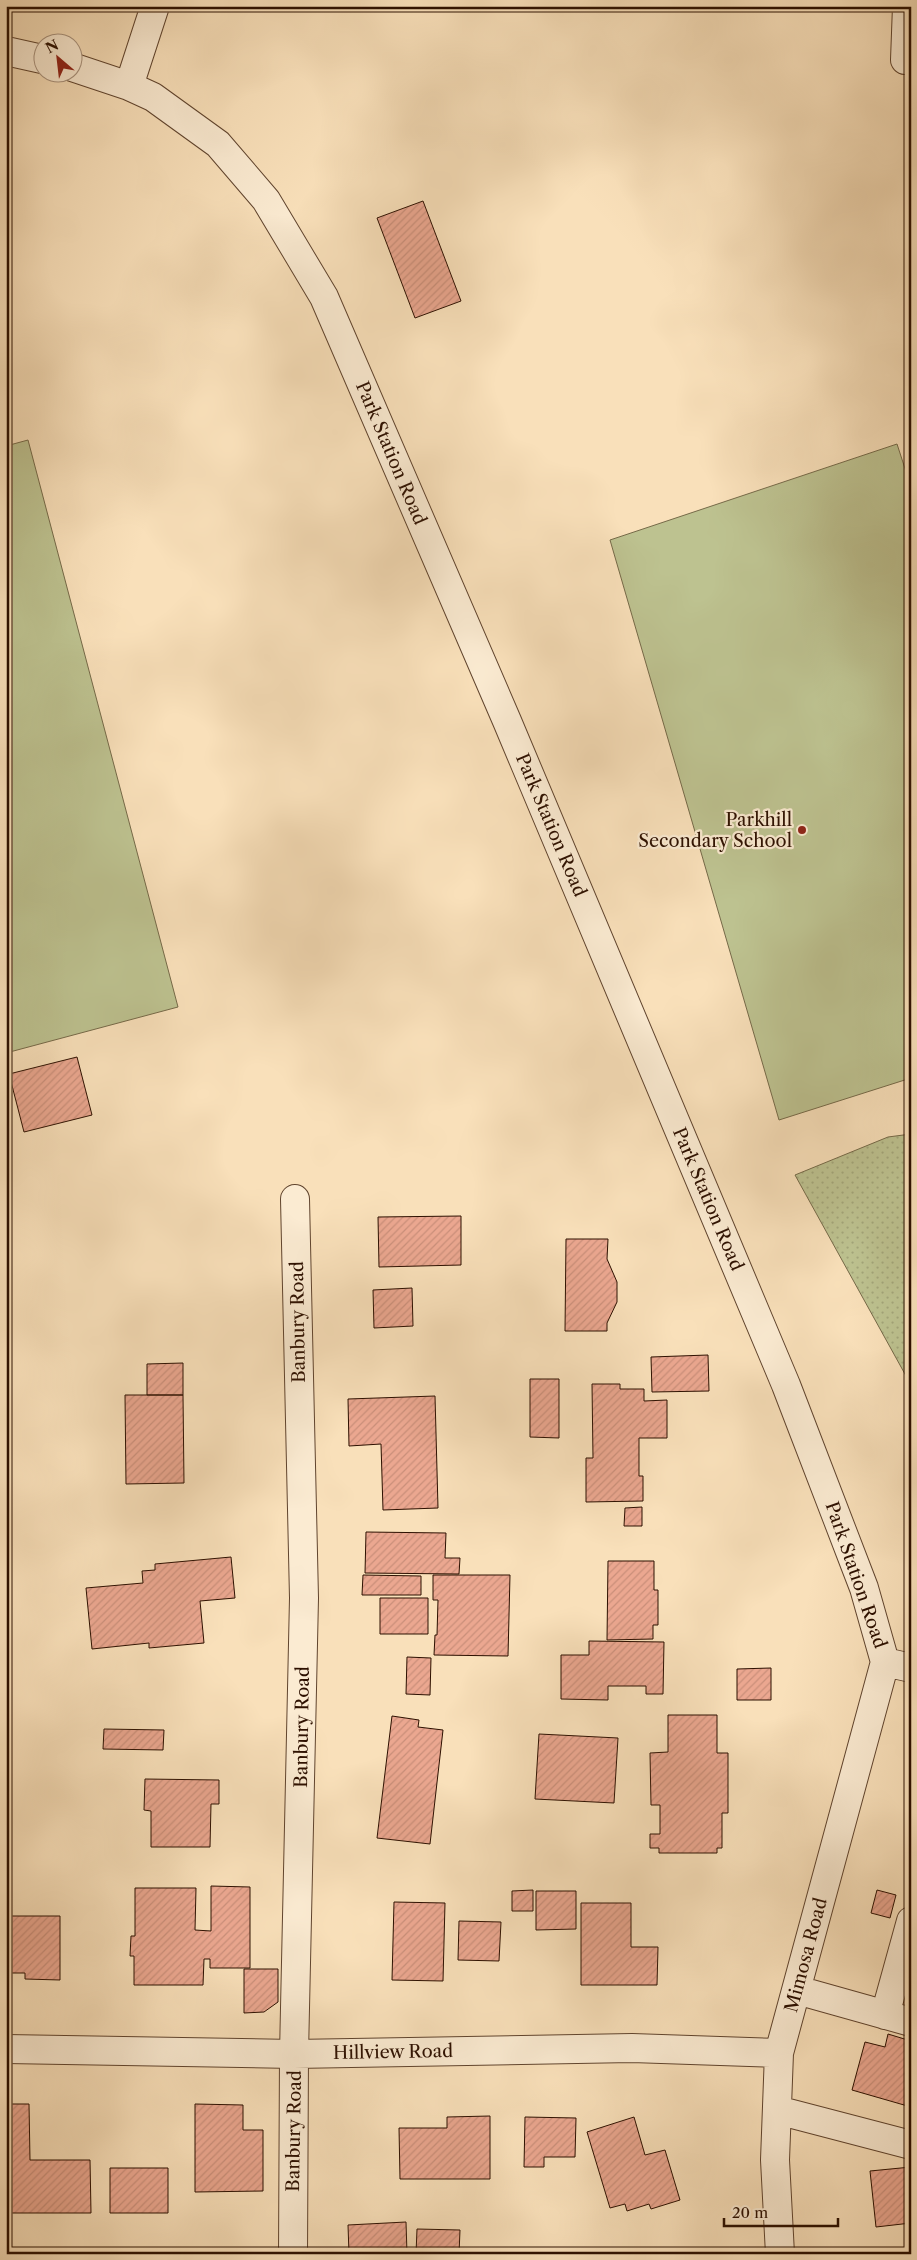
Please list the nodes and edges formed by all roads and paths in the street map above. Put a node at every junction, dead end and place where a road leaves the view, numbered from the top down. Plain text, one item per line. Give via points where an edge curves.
1 (154, 6) edge
2 (907, 6) edge
3 (6, 51) edge
4 (32, 57) edge
5 (905, 60) dead end
6 (82, 70) edge
7 (129, 86) junction
8 (295, 1199) dead end
9 (898, 1665) edge
10 (911, 1921) edge
11 (797, 1990) junction
12 (885, 2015) junction
13 (911, 2022) edge
14 (6, 2049) edge
15 (779, 2053) junction
16 (294, 2054) junction
17 (777, 2110) junction
18 (911, 2145) edge
19 (293, 2254) edge
20 (780, 2254) edge

1 - 7 street
2 - 5 street
3 - 4 street
6 - 7 street, Park Station Road
7 - 9 street, Park Station Road via 154,97 218,144 266,200 324,297 503,712 786,1385 864,1588
8 - 16 street, Banbury Road via 304,1598
9 - 11 street, Mimosa Road
10 - 12 street
11 - 12 street
11 - 15 street, Mimosa Road
12 - 13 street
14 - 16 street, Hillview Road
15 - 16 street, Hillview Road via 632,2048
15 - 17 street, Mimosa Road
16 - 19 street, Banbury Road
17 - 18 street
17 - 20 street, Mimosa Road via 775,2160

